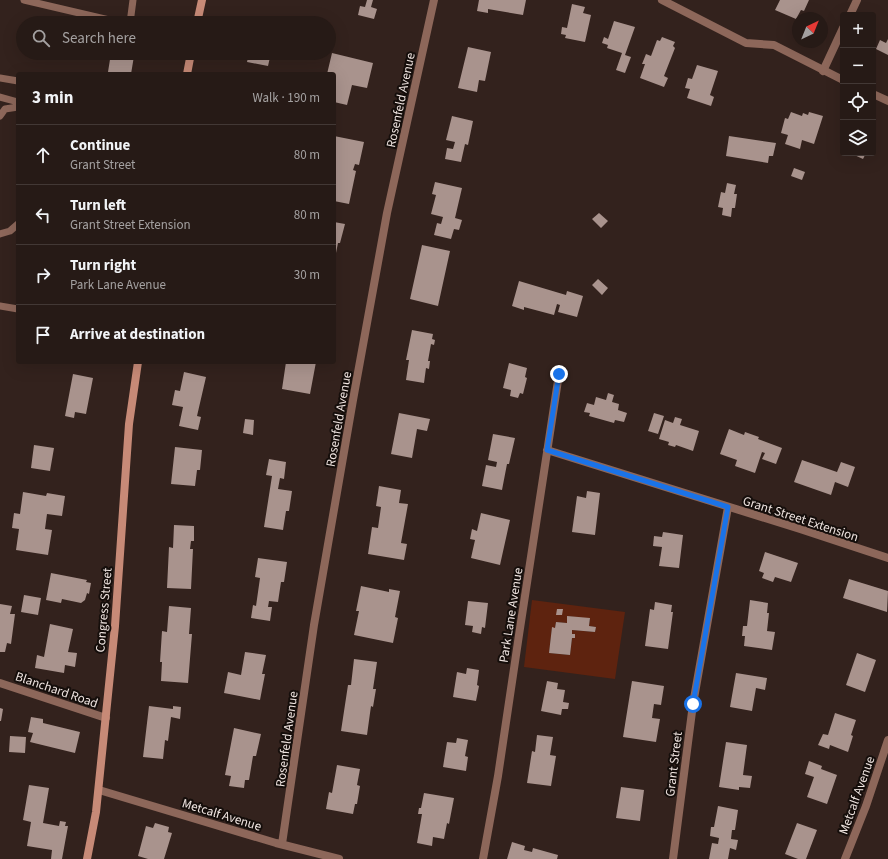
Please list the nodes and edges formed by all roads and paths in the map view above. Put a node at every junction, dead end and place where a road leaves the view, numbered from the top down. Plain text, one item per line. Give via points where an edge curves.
1 (24, 0) edge
2 (133, 0) edge
3 (202, 0) edge
4 (434, 0) edge
5 (662, 0) edge
6 (857, 0) edge
7 (851, 12) edge
8 (92, 16) edge
9 (131, 16) edge
10 (199, 16) edge
11 (840, 34) edge
12 (190, 60) edge
13 (823, 71) junction
14 (187, 72) edge
15 (0, 78) edge
16 (840, 79) edge
17 (16, 81) edge
18 (876, 95) edge
19 (0, 98) edge
20 (888, 101) edge
21 (16, 102) edge
22 (16, 107) edge
23 (0, 116) edge
24 (16, 226) edge
25 (0, 234) edge
26 (0, 306) edge
27 (16, 310) edge
28 (138, 364) edge
29 (559, 374) dead end
30 (547, 450) junction
31 (728, 507) junction
32 (888, 558) edge
33 (0, 683) edge
34 (106, 718) junction
35 (888, 740) edge
36 (98, 790) junction
37 (282, 844) junction
38 (87, 859) edge
39 (339, 859) edge
40 (483, 859) edge
41 (673, 859) edge
42 (845, 859) edge

1 - 8 lane
2 - 9 lane
3 - 10 main road
4 - 37 street, Rosenfeld Avenue via 388,213 354,392 314,625
5 - 13 street via 746,43 774,45
6 - 7 street
11 - 13 street
12 - 14 main road
13 - 16 street
15 - 17 lane
18 - 20 street
19 - 21 lane
22 - 23 lane via 5,109
24 - 25 lane
26 - 27 lane
28 - 34 main road, Congress Street via 129,424
29 - 30 street, Park Lane Avenue
30 - 31 street, Grant Street Extension
30 - 40 street, Park Lane Avenue
31 - 32 street, Grant Street Extension
31 - 41 street, Grant Street via 693,704
33 - 34 street, Blanchard Road
34 - 36 main road, Congress Street
35 - 42 street, Metcalf Avenue
36 - 37 street, Metcalf Avenue
36 - 38 main road, Congress Street
37 - 39 street, Metcalf Avenue

